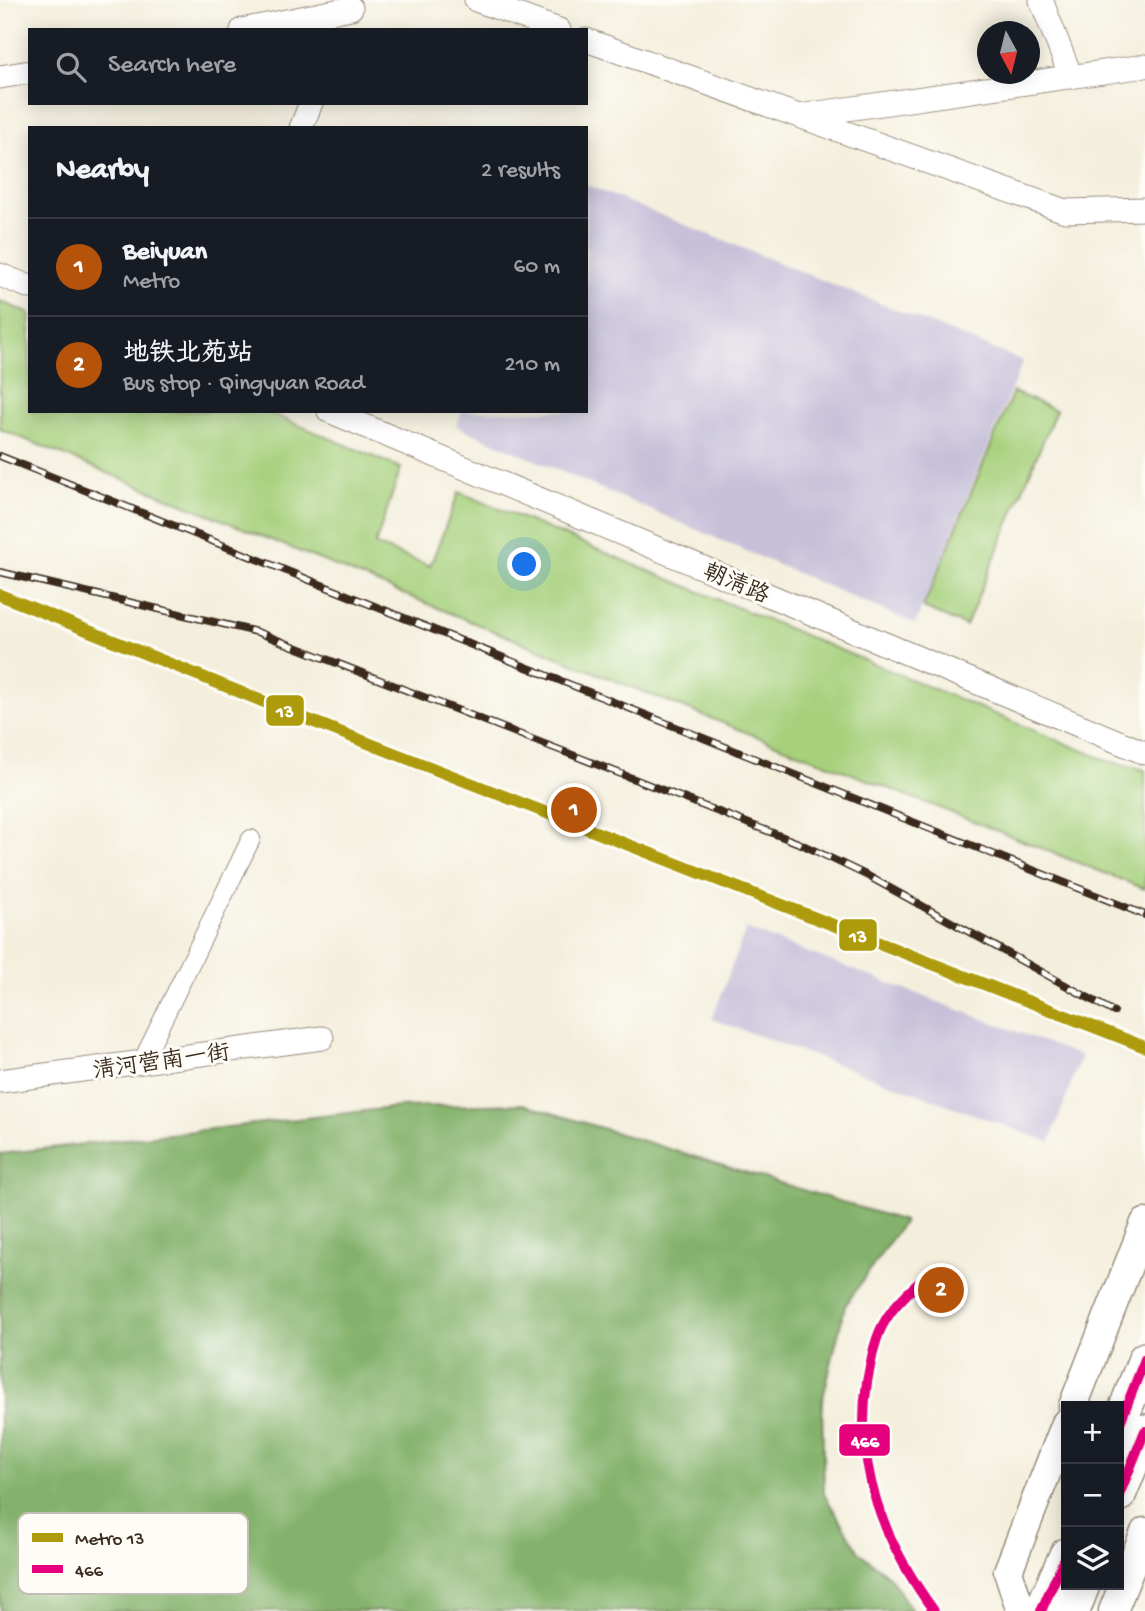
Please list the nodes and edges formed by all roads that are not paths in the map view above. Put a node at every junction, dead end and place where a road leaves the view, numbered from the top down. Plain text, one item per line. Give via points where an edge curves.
1 (476, 0) edge
2 (1041, 0) edge
3 (353, 4) edge
4 (251, 28) edge
5 (343, 28) edge
6 (553, 28) edge
7 (588, 41) edge
8 (1145, 66) edge
9 (28, 72) edge
10 (0, 77) edge
11 (1071, 77) junction
12 (311, 105) edge
13 (800, 116) junction
14 (302, 126) edge
15 (1145, 209) edge
16 (0, 275) edge
17 (28, 286) edge
18 (334, 413) edge
19 (1145, 753) edge
20 (251, 839) dead end
21 (322, 1038) dead end
22 (142, 1062) junction
23 (0, 1081) edge
24 (1145, 1223) edge
25 (1145, 1359) edge
26 (1075, 1401) edge
27 (1124, 1412) edge
28 (1145, 1431) edge
29 (1061, 1436) edge
30 (1124, 1482) edge
31 (1145, 1532) edge
32 (1061, 1566) edge
33 (1081, 1590) edge
34 (1021, 1611) edge
35 (1041, 1611) edge
36 (1073, 1611) edge
37 (1113, 1611) edge

1 - 6 street
2 - 11 street
3 - 4 street
3 - 5 street
7 - 13 street
8 - 11 street
9 - 10 street
11 - 13 street
12 - 14 street
13 - 15 street via 1065,211
16 - 17 street
18 - 19 street, 朝清路
20 - 22 street
21 - 22 street, 清河营南一街
22 - 23 street, 清河营南一街
24 - 26 street
25 - 27 main road
28 - 30 main road
29 - 34 street via 1008,1571
31 - 37 street
32 - 35 main road
33 - 36 main road

